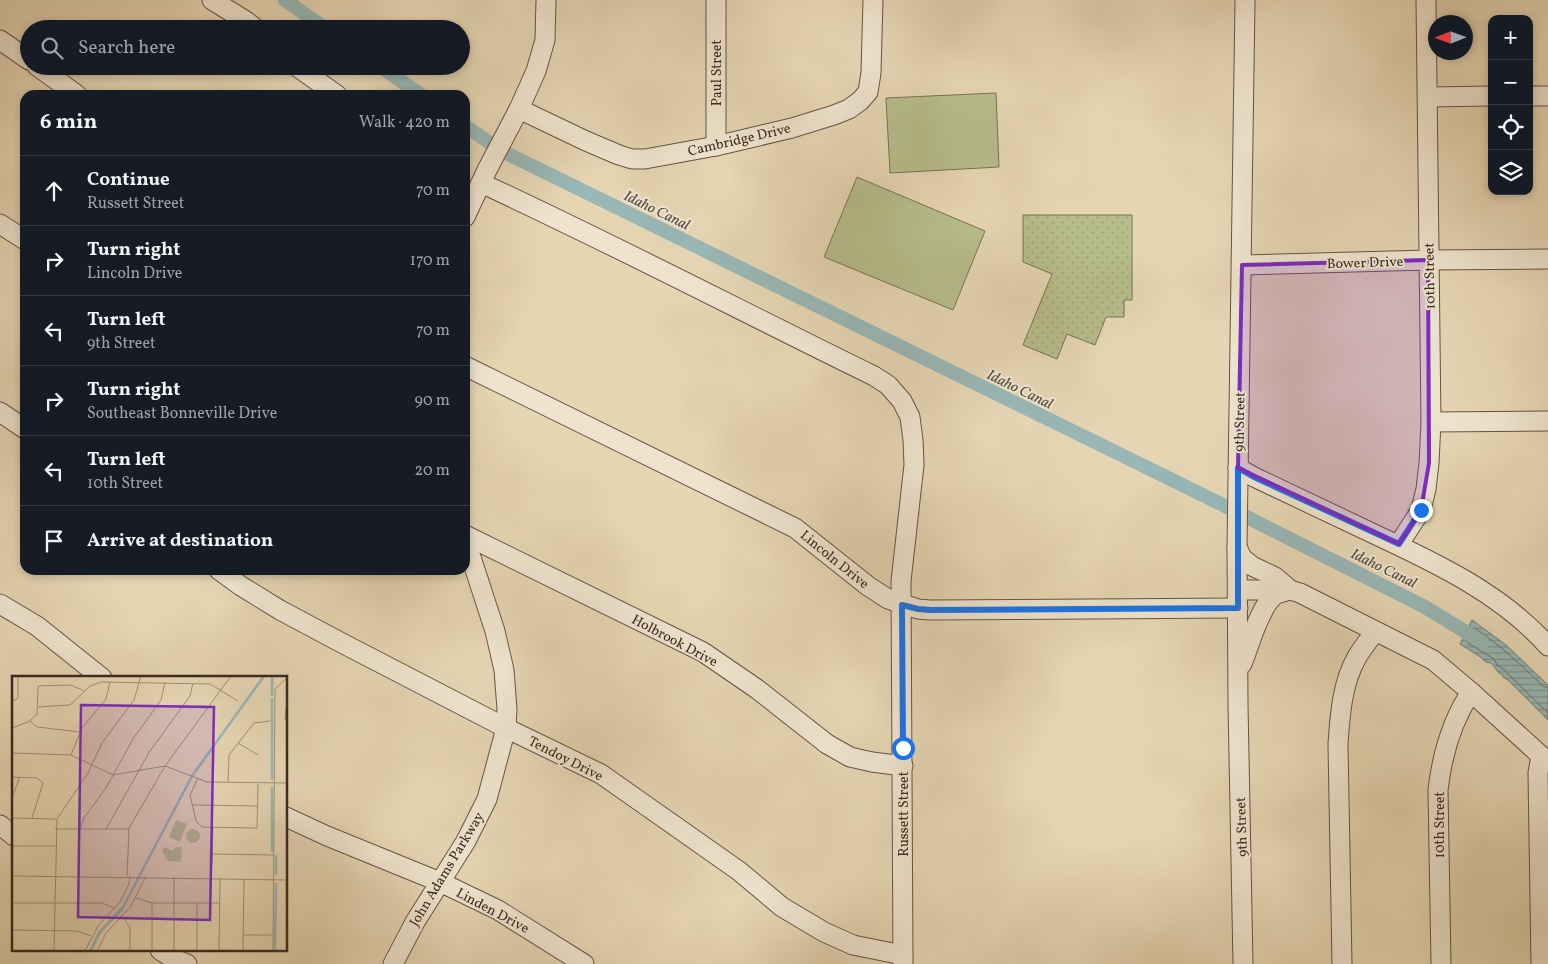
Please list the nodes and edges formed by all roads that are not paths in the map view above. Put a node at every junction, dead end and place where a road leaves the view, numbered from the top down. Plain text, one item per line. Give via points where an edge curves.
1 (212, 0) edge
2 (546, 0) edge
3 (716, 0) edge
4 (873, 0) edge
5 (1245, 0) edge
6 (1426, 0) edge
7 (244, 20) edge
8 (0, 40) edge
9 (20, 54) edge
10 (49, 75) edge
11 (309, 75) edge
12 (70, 90) edge
13 (330, 90) edge
14 (1488, 96) edge
15 (1533, 96) edge
16 (1548, 96) edge
17 (1428, 97) junction
18 (519, 109) junction
19 (716, 146) junction
20 (474, 189) edge
21 (470, 201) edge
22 (0, 224) edge
23 (20, 237) edge
24 (1548, 259) edge
25 (1428, 260) junction
26 (1242, 265) junction
27 (470, 368) edge
28 (0, 412) edge
29 (1548, 421) edge
30 (1431, 422) junction
31 (20, 426) edge
32 (1238, 468) junction
33 (470, 537) edge
34 (1399, 544) junction
35 (1237, 546) junction
36 (470, 554) edge
37 (226, 575) edge
38 (1290, 590) junction
39 (1238, 599) junction
40 (0, 604) edge
41 (902, 605) junction
42 (1375, 632) junction
43 (1545, 636) edge
44 (1238, 675) junction
45 (100, 676) edge
46 (1471, 692) junction
47 (506, 728) junction
48 (1545, 759) edge
49 (903, 766) junction
50 (288, 818) edge
51 (0, 825) edge
52 (12, 834) edge
53 (440, 882) junction
54 (163, 952) edge
55 (903, 959) edge
56 (187, 964) edge
57 (393, 964) edge
58 (584, 964) edge
59 (1243, 964) edge
60 (1342, 964) edge
61 (1441, 964) edge
62 (1541, 964) edge

1 - 7 street
2 - 18 street via 545,40 536,71
3 - 19 street, Paul Street
4 - 19 street, Cambridge Drive via 871,73 868,92 860,101 834,115
5 - 26 street, 9th Street
6 - 17 street, 10th Street
8 - 9 street
10 - 12 street
11 - 13 street
14 - 17 street
15 - 16 street
17 - 25 street, 10th Street
18 - 19 street, Cambridge Drive via 632,159
18 - 20 street via 490,166
20 - 21 street
20 - 41 street, Russett Street via 587,232 888,385 910,417 913,440 914,465 901,580
22 - 23 street
24 - 25 street, Bower Drive
25 - 26 street, Bower Drive
25 - 30 street, 10th Street
26 - 32 street, 9th Street
27 - 41 street, Lincoln Drive via 795,528 868,586
28 - 31 street
29 - 30 street
30 - 34 street, 10th Street via 1429,463 1421,510
32 - 34 street
32 - 35 street, 9th Street
33 - 49 street, Holbrook Drive via 703,652 827,744 850,757
34 - 43 street via 1460,576
35 - 38 street via 1242,558
35 - 39 street, 9th Street
36 - 47 street, John Adams Parkway via 504,670
37 - 47 street, Tendoy Drive via 280,610
38 - 39 street, Lincoln Drive
38 - 42 street
38 - 44 street via 1275,594 1266,604
39 - 41 street, Lincoln Drive via 930,610
39 - 44 street, 9th Street
40 - 45 street via 37,626
41 - 49 street, Russett Street
42 - 46 street via 1433,660
42 - 60 street via 1348,676 1340,716
44 - 59 street, 9th Street
46 - 48 street
46 - 61 street, 10th Street via 1446,744 1438,790
47 - 53 street, John Adams Parkway via 487,799
47 - 55 street, Tendoy Drive via 601,774 739,871 782,907 810,924 853,945
48 - 62 street via 1538,772
49 - 55 street, Russett Street
50 - 53 street, Linden Drive
51 - 52 street
53 - 57 street, John Adams Parkway
53 - 58 street, Linden Drive via 498,910
54 - 56 street

